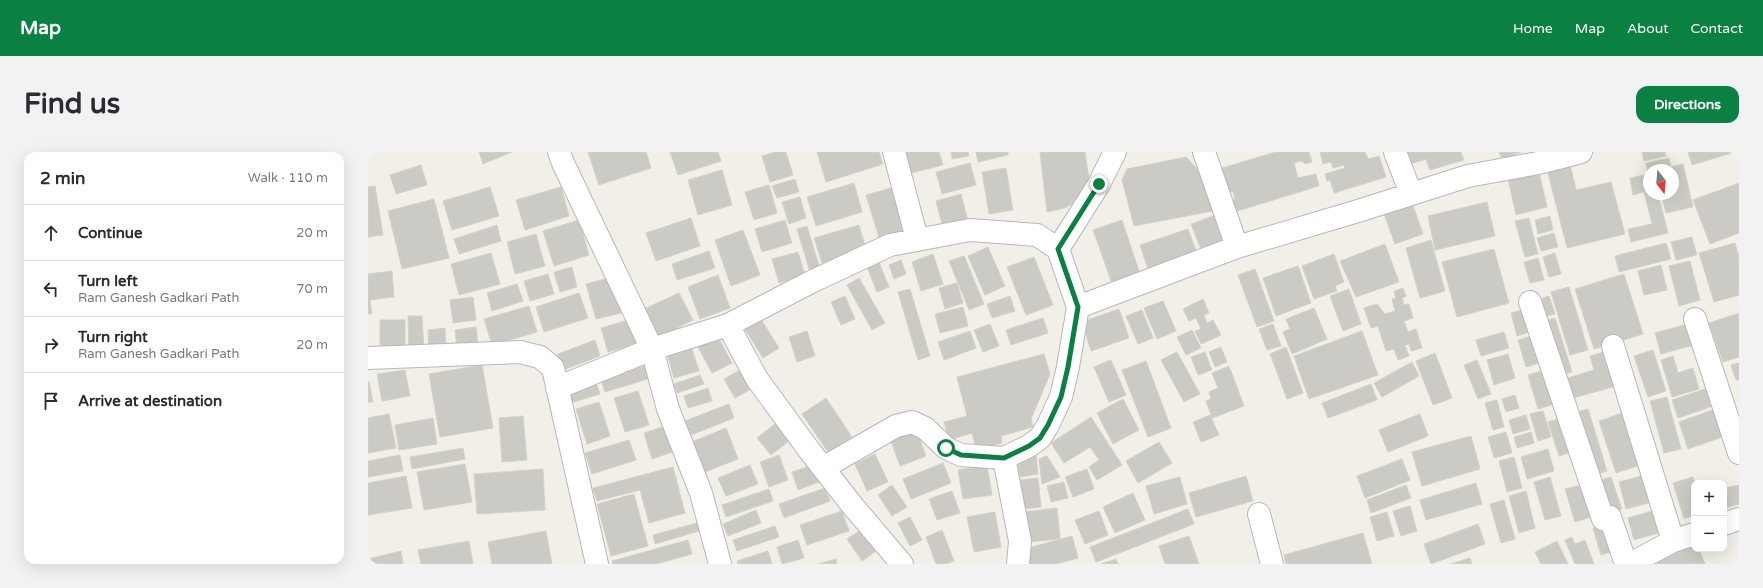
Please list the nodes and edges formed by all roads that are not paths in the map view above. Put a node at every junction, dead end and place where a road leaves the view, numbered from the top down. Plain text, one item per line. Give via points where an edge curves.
1 (559, 152) edge
2 (894, 152) edge
3 (1115, 152) edge
4 (1204, 152) edge
5 (1395, 152) edge
6 (1581, 152) edge
7 (1537, 158) edge
8 (1411, 194) junction
9 (917, 239) junction
10 (1237, 247) junction
11 (1058, 249) junction
12 (1530, 302) dead end
13 (1078, 307) junction
14 (1695, 319) dead end
15 (728, 325) junction
16 (1613, 346) dead end
17 (652, 349) junction
18 (368, 358) edge
19 (557, 388) junction
20 (1739, 453) edge
21 (1004, 458) junction
22 (823, 468) junction
23 (1259, 514) dead end
24 (1739, 519) edge
25 (1727, 523) edge
26 (1691, 535) edge
27 (1672, 541) junction
28 (597, 564) edge
29 (720, 564) edge
30 (902, 564) edge
31 (1018, 564) edge
32 (1272, 564) edge
33 (1626, 564) edge
34 (1630, 564) edge

1 - 17 street
2 - 9 street
3 - 11 street via 1099,184
4 - 10 street
5 - 8 street
6 - 7 street
7 - 8 street
8 - 10 street
9 - 11 street via 970,230 1037,235
9 - 15 street via 890,245
10 - 13 street
11 - 13 street
12 - 33 street via 1603,519 1610,517
13 - 21 street via 1061,397 1048,425 1040,438
14 - 20 street
15 - 17 street
15 - 22 street via 757,379
16 - 27 street
17 - 19 street
17 - 29 street via 668,409 701,493
18 - 19 street via 520,352 540,357 553,368
19 - 28 street
21 - 22 street via 961,455 946,448 925,428 912,422 896,426
21 - 31 street via 1020,541
22 - 30 street
23 - 32 street
24 - 25 street
26 - 27 street
27 - 34 street

